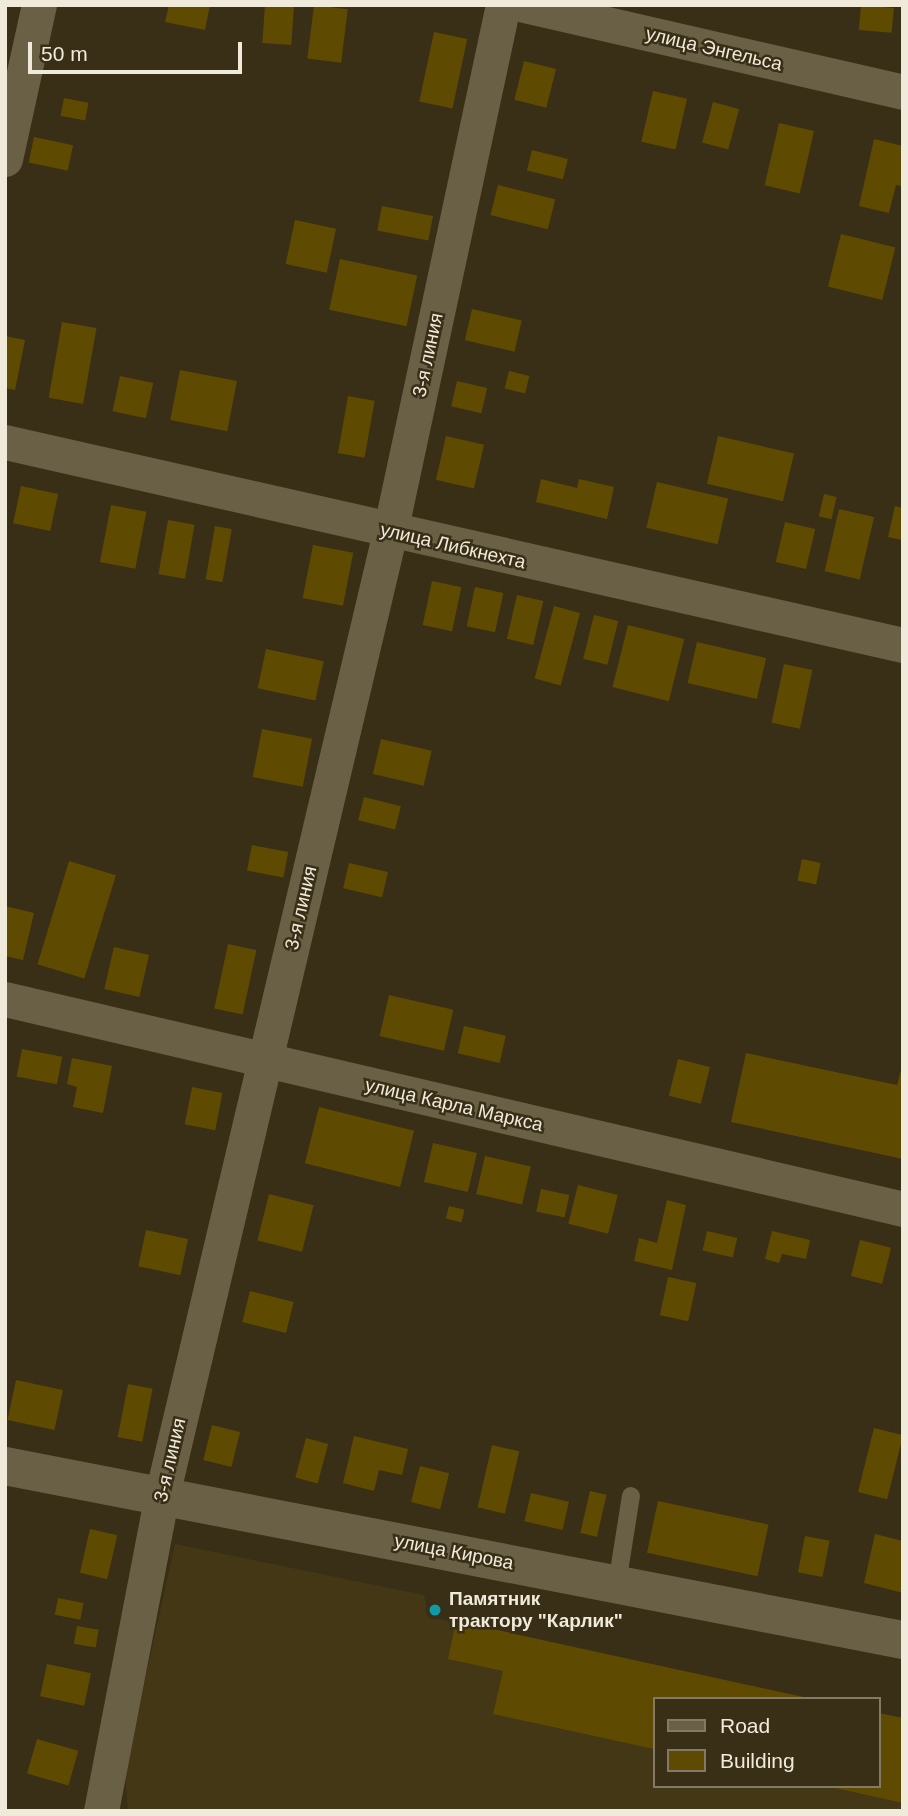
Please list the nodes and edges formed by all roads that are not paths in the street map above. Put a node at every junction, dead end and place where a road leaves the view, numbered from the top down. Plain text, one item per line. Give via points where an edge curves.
1 (39, 5) edge
2 (503, 5) edge
3 (524, 5) edge
4 (903, 92) edge
5 (5, 159) edge
6 (5, 442) edge
7 (390, 532) junction
8 (903, 645) edge
9 (5, 999) edge
10 (265, 1061) junction
11 (903, 1209) edge
12 (5, 1466) edge
13 (162, 1495) junction
14 (631, 1496) dead end
15 (617, 1584) junction
16 (903, 1640) edge
17 (101, 1811) edge

1 - 5 street
2 - 7 street, 3-я линия
3 - 4 street, улица Энгельса
6 - 7 street, улица Либкнехта
7 - 8 street, улица Либкнехта
7 - 10 street, 3-я линия
9 - 10 street, улица Карла Маркса
10 - 11 street, улица Карла Маркса
10 - 13 street, 3-я линия
12 - 13 street, улица Кирова
13 - 15 street, улица Кирова
13 - 17 street, 3-я линия
14 - 15 lane
15 - 16 street, улица Кирова

